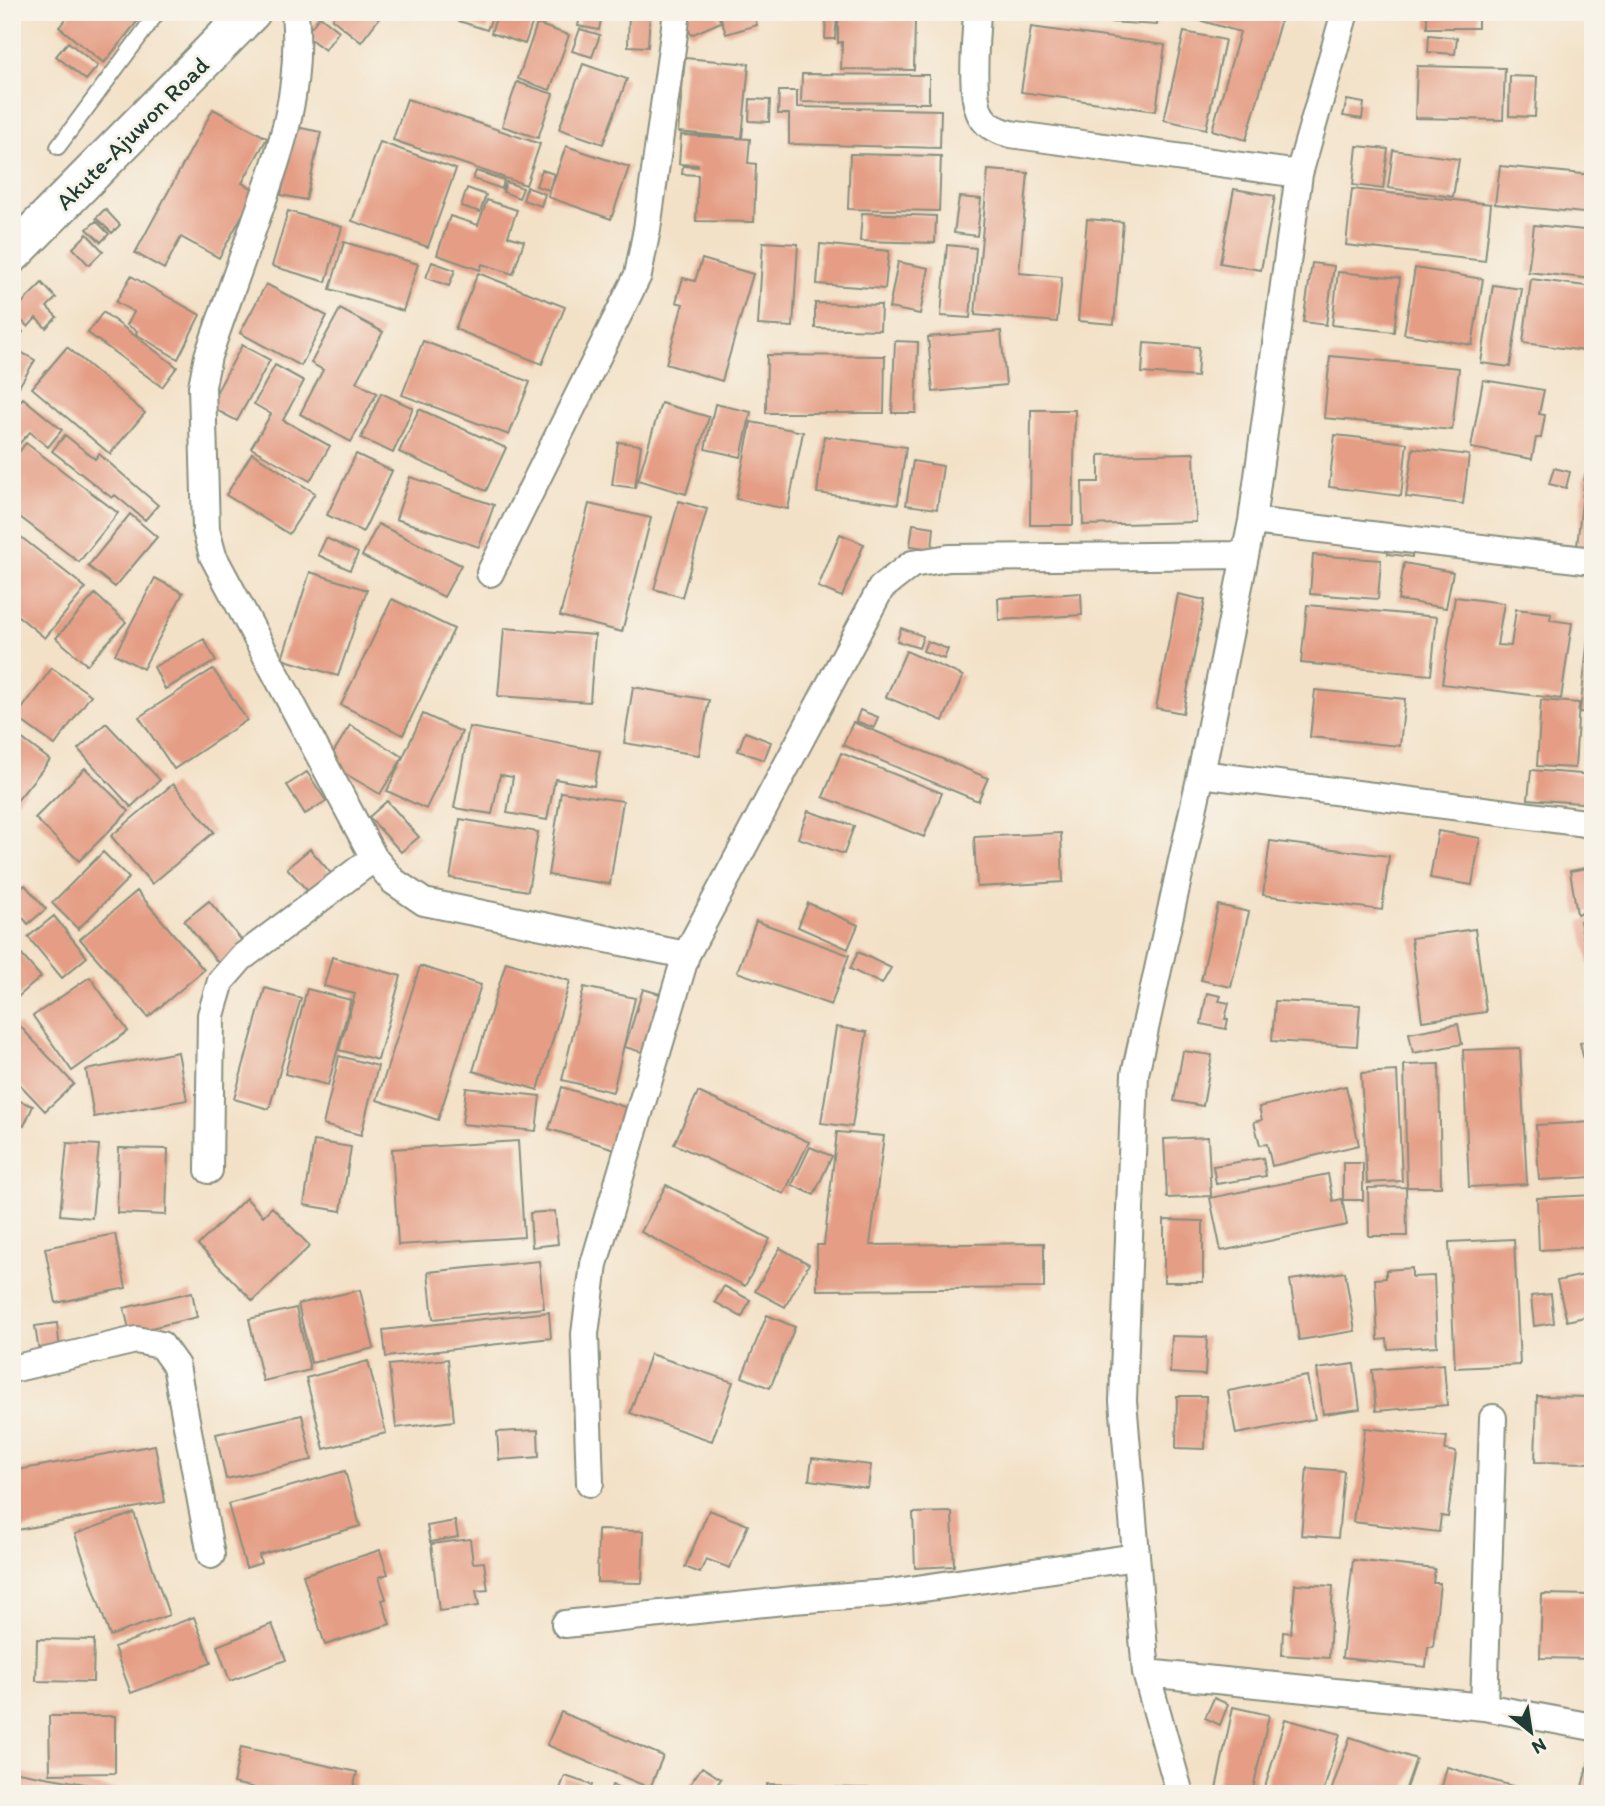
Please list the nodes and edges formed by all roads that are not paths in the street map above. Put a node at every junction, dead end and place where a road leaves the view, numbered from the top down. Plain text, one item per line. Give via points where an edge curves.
1 (158, 12) edge
2 (251, 12) edge
3 (295, 12) edge
4 (677, 12) edge
5 (977, 12) edge
6 (1345, 12) edge
7 (58, 147) dead end
8 (1299, 174) junction
9 (12, 254) edge
10 (1252, 521) junction
11 (1244, 555) junction
12 (1593, 561) edge
13 (490, 573) dead end
14 (1201, 774) junction
15 (1593, 824) edge
16 (374, 858) junction
17 (686, 955) junction
18 (209, 1170) dead end
19 (12, 1369) edge
20 (1493, 1418) dead end
21 (590, 1483) dead end
22 (211, 1555) dead end
23 (1136, 1558) junction
24 (565, 1624) dead end
25 (1146, 1673) junction
26 (1484, 1707) junction
27 (1593, 1727) edge
28 (1180, 1794) edge

1 - 7 lane
2 - 9 main road, Akute-Ajuwon Road
3 - 16 street via 295,89 284,141 208,356 202,386 206,530 213,556
4 - 13 street via 638,275
5 - 8 street via 975,96 981,117 995,129
6 - 8 street
8 - 10 street
10 - 11 street
10 - 12 street
11 - 14 street
11 - 17 street via 949,558 912,564 881,588
14 - 15 street
14 - 23 street via 1135,1074 1123,1401
16 - 17 street via 393,881 424,902
16 - 18 street via 242,958 221,981 211,1015
17 - 21 street via 594,1264 584,1334
19 - 22 street via 136,1340 161,1345 176,1366
20 - 26 street
23 - 24 street via 889,1593
23 - 25 street
25 - 26 street
25 - 28 street
26 - 27 street

